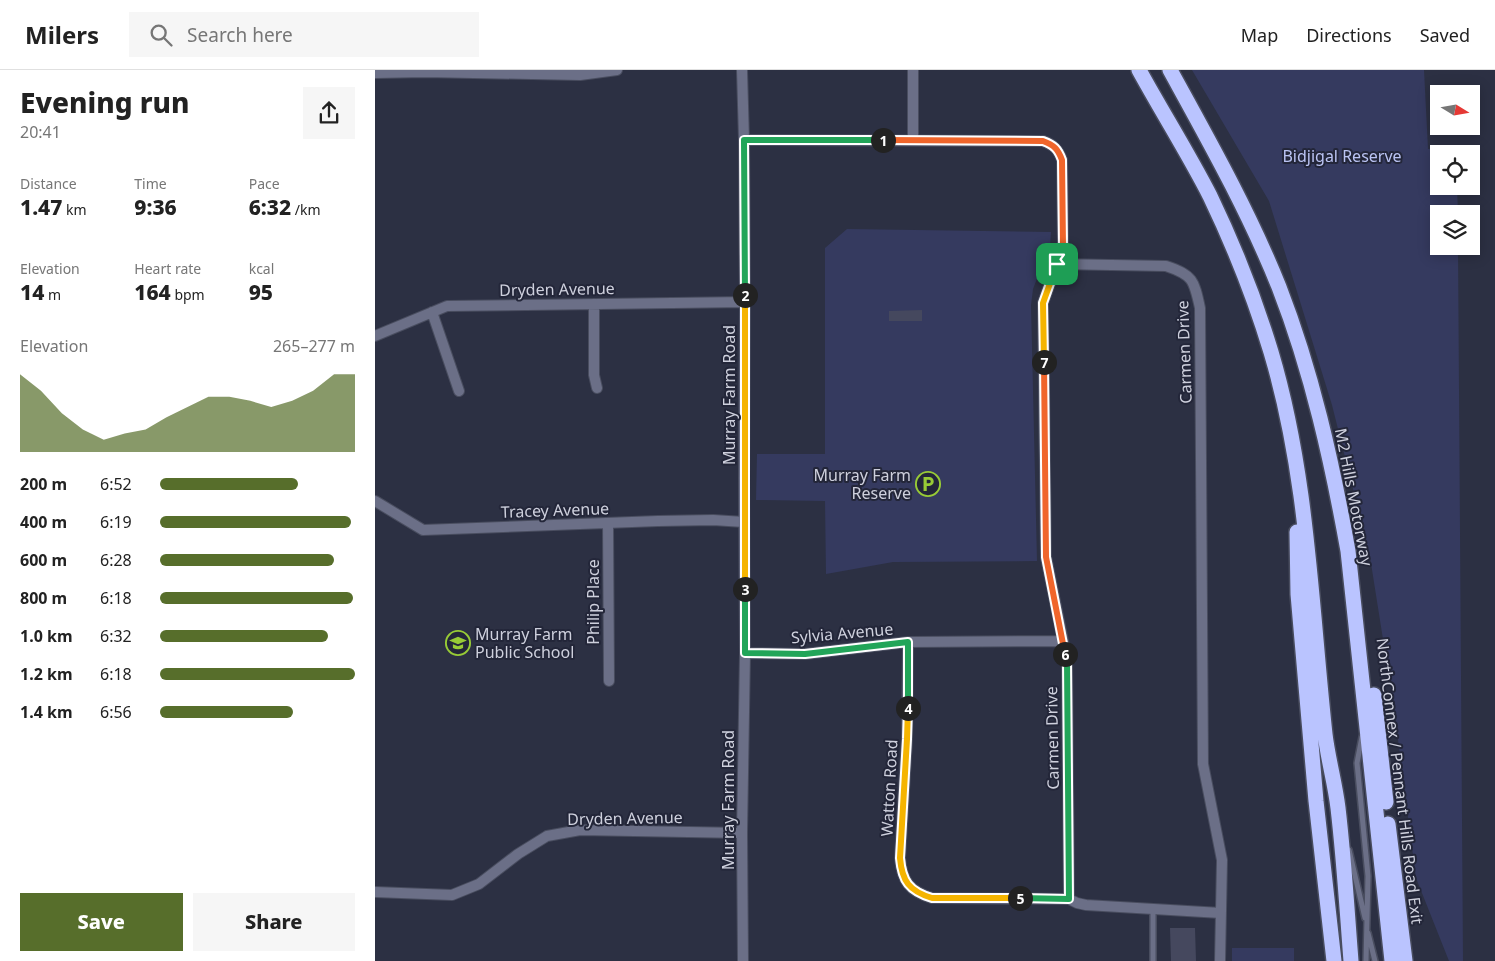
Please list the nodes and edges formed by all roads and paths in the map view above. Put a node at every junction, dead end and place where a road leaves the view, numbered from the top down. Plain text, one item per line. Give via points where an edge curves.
1 (617, 70) edge
2 (742, 70) edge
3 (913, 70) edge
4 (1139, 70) edge
5 (1170, 70) edge
6 (425, 71) edge
7 (580, 72) edge
8 (375, 73) edge
9 (744, 140) junction
10 (913, 140) junction
11 (1057, 264) junction
12 (745, 302) junction
13 (594, 304) junction
14 (433, 312) junction
15 (375, 336) edge
16 (597, 388) dead end
17 (459, 390) dead end
18 (1296, 458) junction
19 (375, 501) edge
20 (744, 522) junction
21 (608, 523) junction
22 (1355, 606) junction
23 (1062, 641) junction
24 (908, 642) junction
25 (745, 653) junction
26 (609, 681) dead end
27 (1365, 717) junction
28 (1325, 738) junction
29 (742, 833) junction
30 (375, 892) edge
31 (1069, 899) junction
32 (1153, 909) junction
33 (1221, 913) junction
34 (1366, 925) junction
35 (743, 961) edge
36 (1153, 961) edge
37 (1221, 961) edge
38 (1334, 961) edge
39 (1351, 961) edge
40 (1366, 961) edge
41 (1375, 961) edge
42 (1392, 961) edge
43 (1405, 961) edge

1 - 7 street
2 - 9 street, Murray Farm Road
3 - 10 street
4 - 18 highway via 1209,196 1256,308 1271,352
5 - 22 highway, M2 Hills Motorway via 1260,244 1297,340 1321,420 1338,495
6 - 7 street
6 - 8 street
9 - 10 street
9 - 12 street, Murray Farm Road
10 - 11 street via 1043,141 1054,145 1062,160 1063,247
11 - 23 street, Carmen Drive via 1043,303 1046,557
11 - 33 street, Carmen Drive via 1166,266 1191,278 1197,292 1200,308 1203,764 1221,860
12 - 13 street, Dryden Avenue
12 - 20 street, Murray Farm Road
13 - 14 street, Dryden Avenue via 447,306
13 - 16 street via 593,375
14 - 15 street, Dryden Avenue
14 - 17 street
18 - 28 highway
18 - 38 highway via 1298,594
19 - 21 street, Tracey Avenue via 423,530
20 - 21 street, Tracey Avenue
20 - 25 street, Murray Farm Road
21 - 26 street, Philip Place
22 - 27 highway, M2 Hills Motorway
22 - 43 highway, NorthConnex / Pennant Hills Road Exit via 1368,648
23 - 24 street, Sylvia Avenue
23 - 31 street, Carmen Drive via 1067,661
24 - 25 street, Sylvia Avenue via 805,654
24 - 31 street, Watton Road via 907,739 900,858 904,880 922,895 932,898
25 - 29 street, Murray Farm Road
27 - 34 lane via 1357,763 1367,876
27 - 42 highway, M2 Hills Motorway
28 - 34 lane
28 - 39 highway via 1338,805
29 - 30 street, Dryden Avenue via 580,830 547,836 479,884 451,895
29 - 35 street, Murray Farm Road
31 - 32 street, Watton Road via 1087,906
32 - 33 street, Watton Road
32 - 36 lane
33 - 37 street, Carmen Drive
34 - 40 lane
34 - 41 lane

